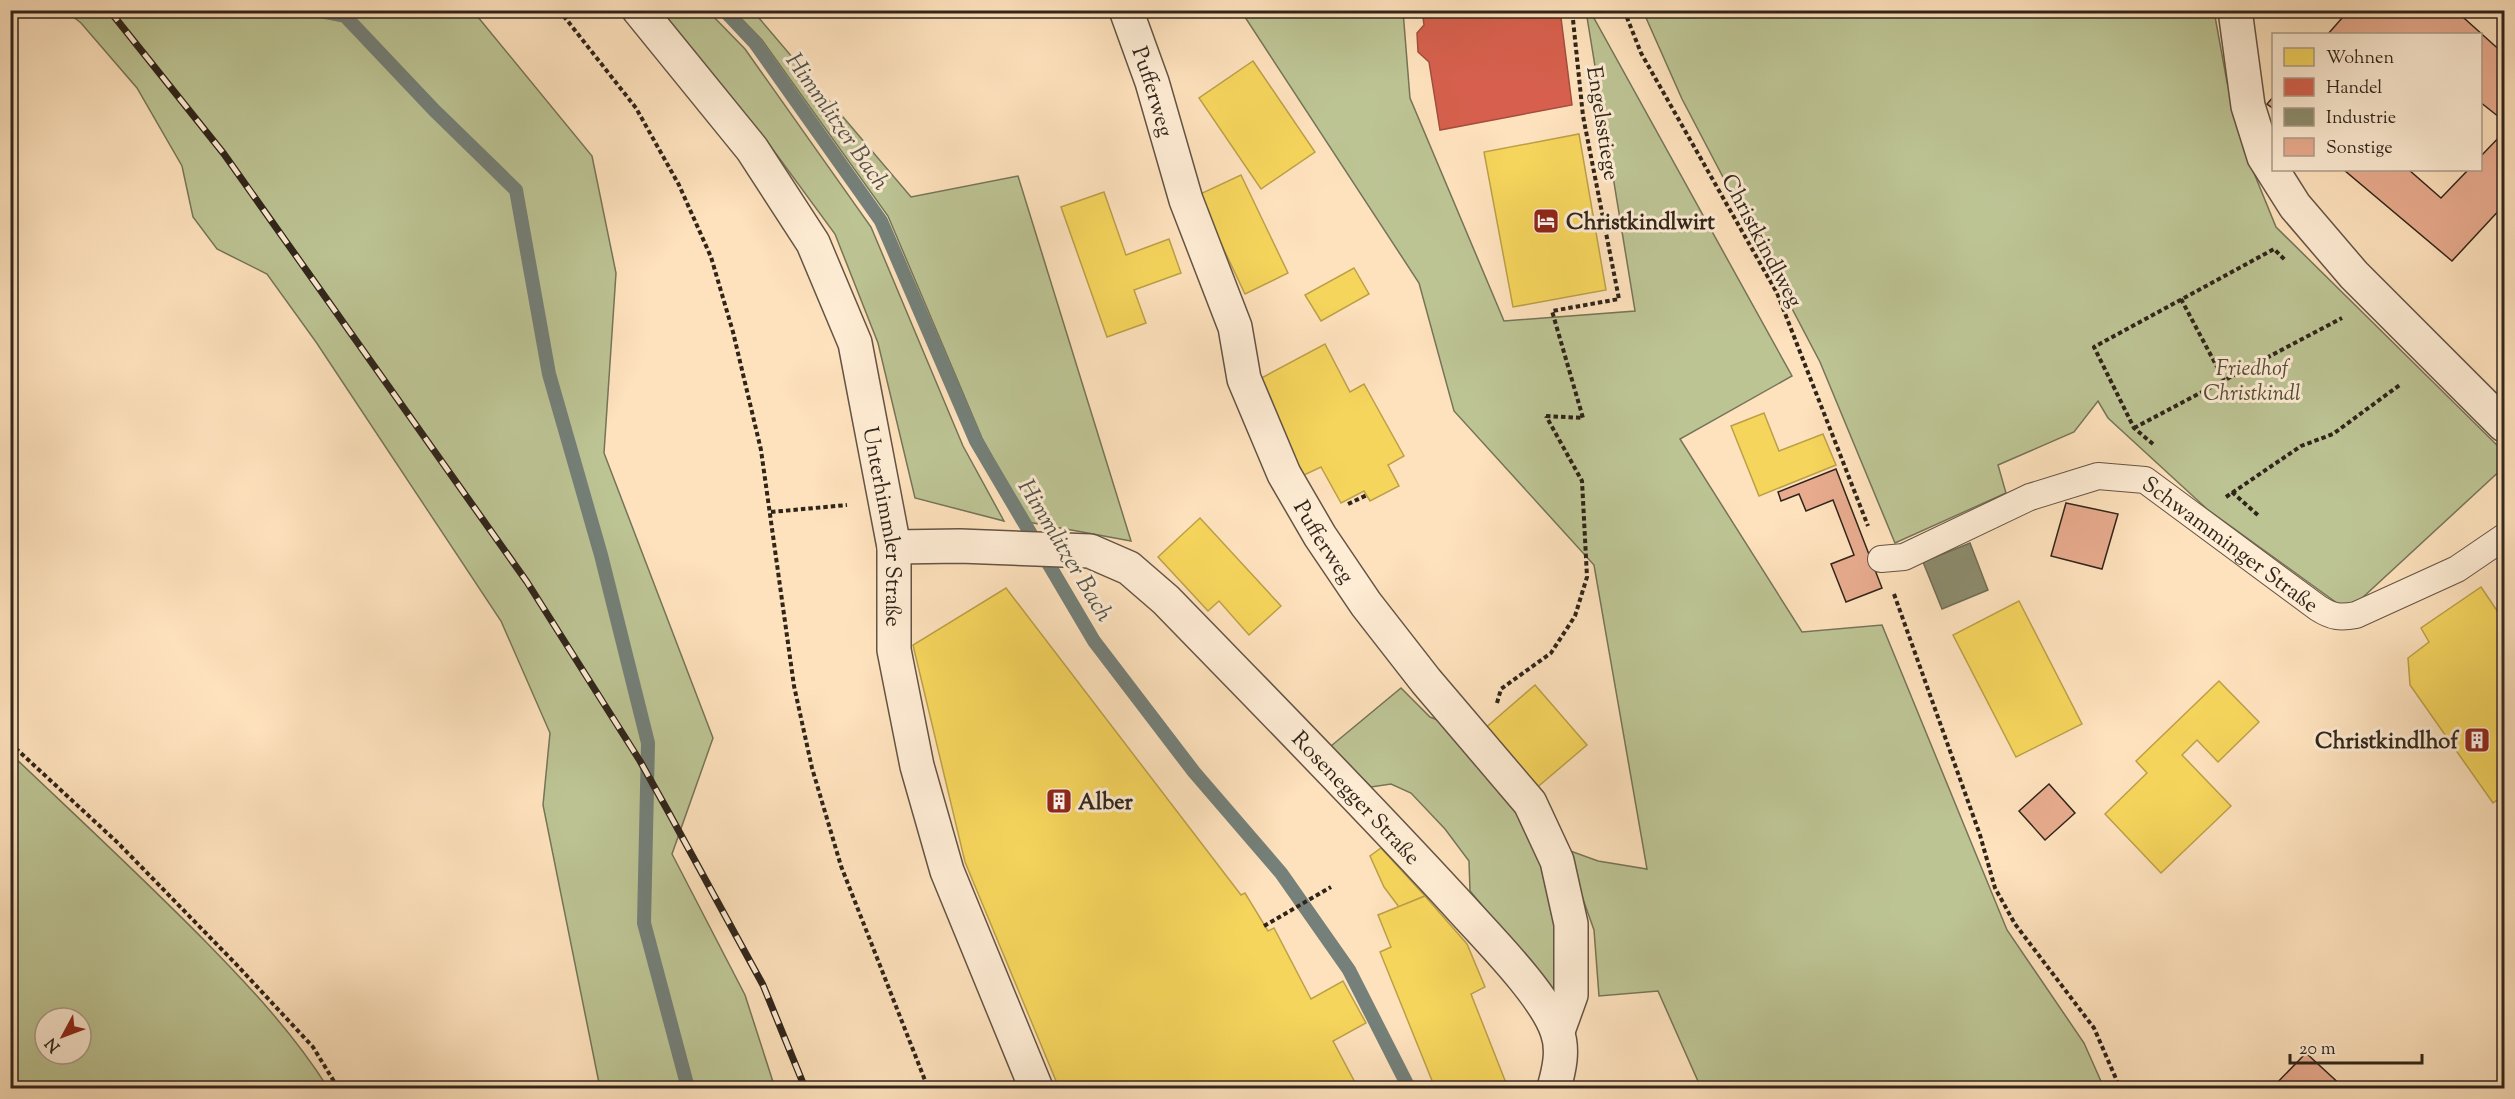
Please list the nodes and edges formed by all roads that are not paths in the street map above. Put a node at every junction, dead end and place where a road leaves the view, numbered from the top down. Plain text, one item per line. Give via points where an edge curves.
1 (639, 10) edge
2 (1126, 10) edge
3 (2235, 10) edge
4 (2272, 170) edge
5 (2273, 171) edge
6 (2505, 425) edge
7 (2505, 537) edge
8 (894, 547) junction
9 (1881, 560) road end
10 (1558, 1031) junction
11 (1036, 1089) edge
12 (1554, 1089) edge

1 - 8 street, Unterhimmler Straße via 752,149 813,243 855,343
2 - 10 street, Pufferweg via 1152,82 1186,200 1235,327 1244,379 1284,474 1366,604 1530,804 1557,861 1571,924 1571,995
3 - 4 street via 2248,106 2264,157
5 - 6 street via 2295,206 2354,275
7 - 9 lane, Schwamminger Straße via 2457,568 2341,618 2318,609 2145,480 2098,476 2030,497 1904,557
8 - 10 street, Rosenegger Straße via 1090,551 1129,568 1180,615 1405,846 1542,1003
8 - 11 street, Unterhimmler Straße via 894,650 917,766 947,871
10 - 12 street, Rosenegger Straße via 1561,1063

